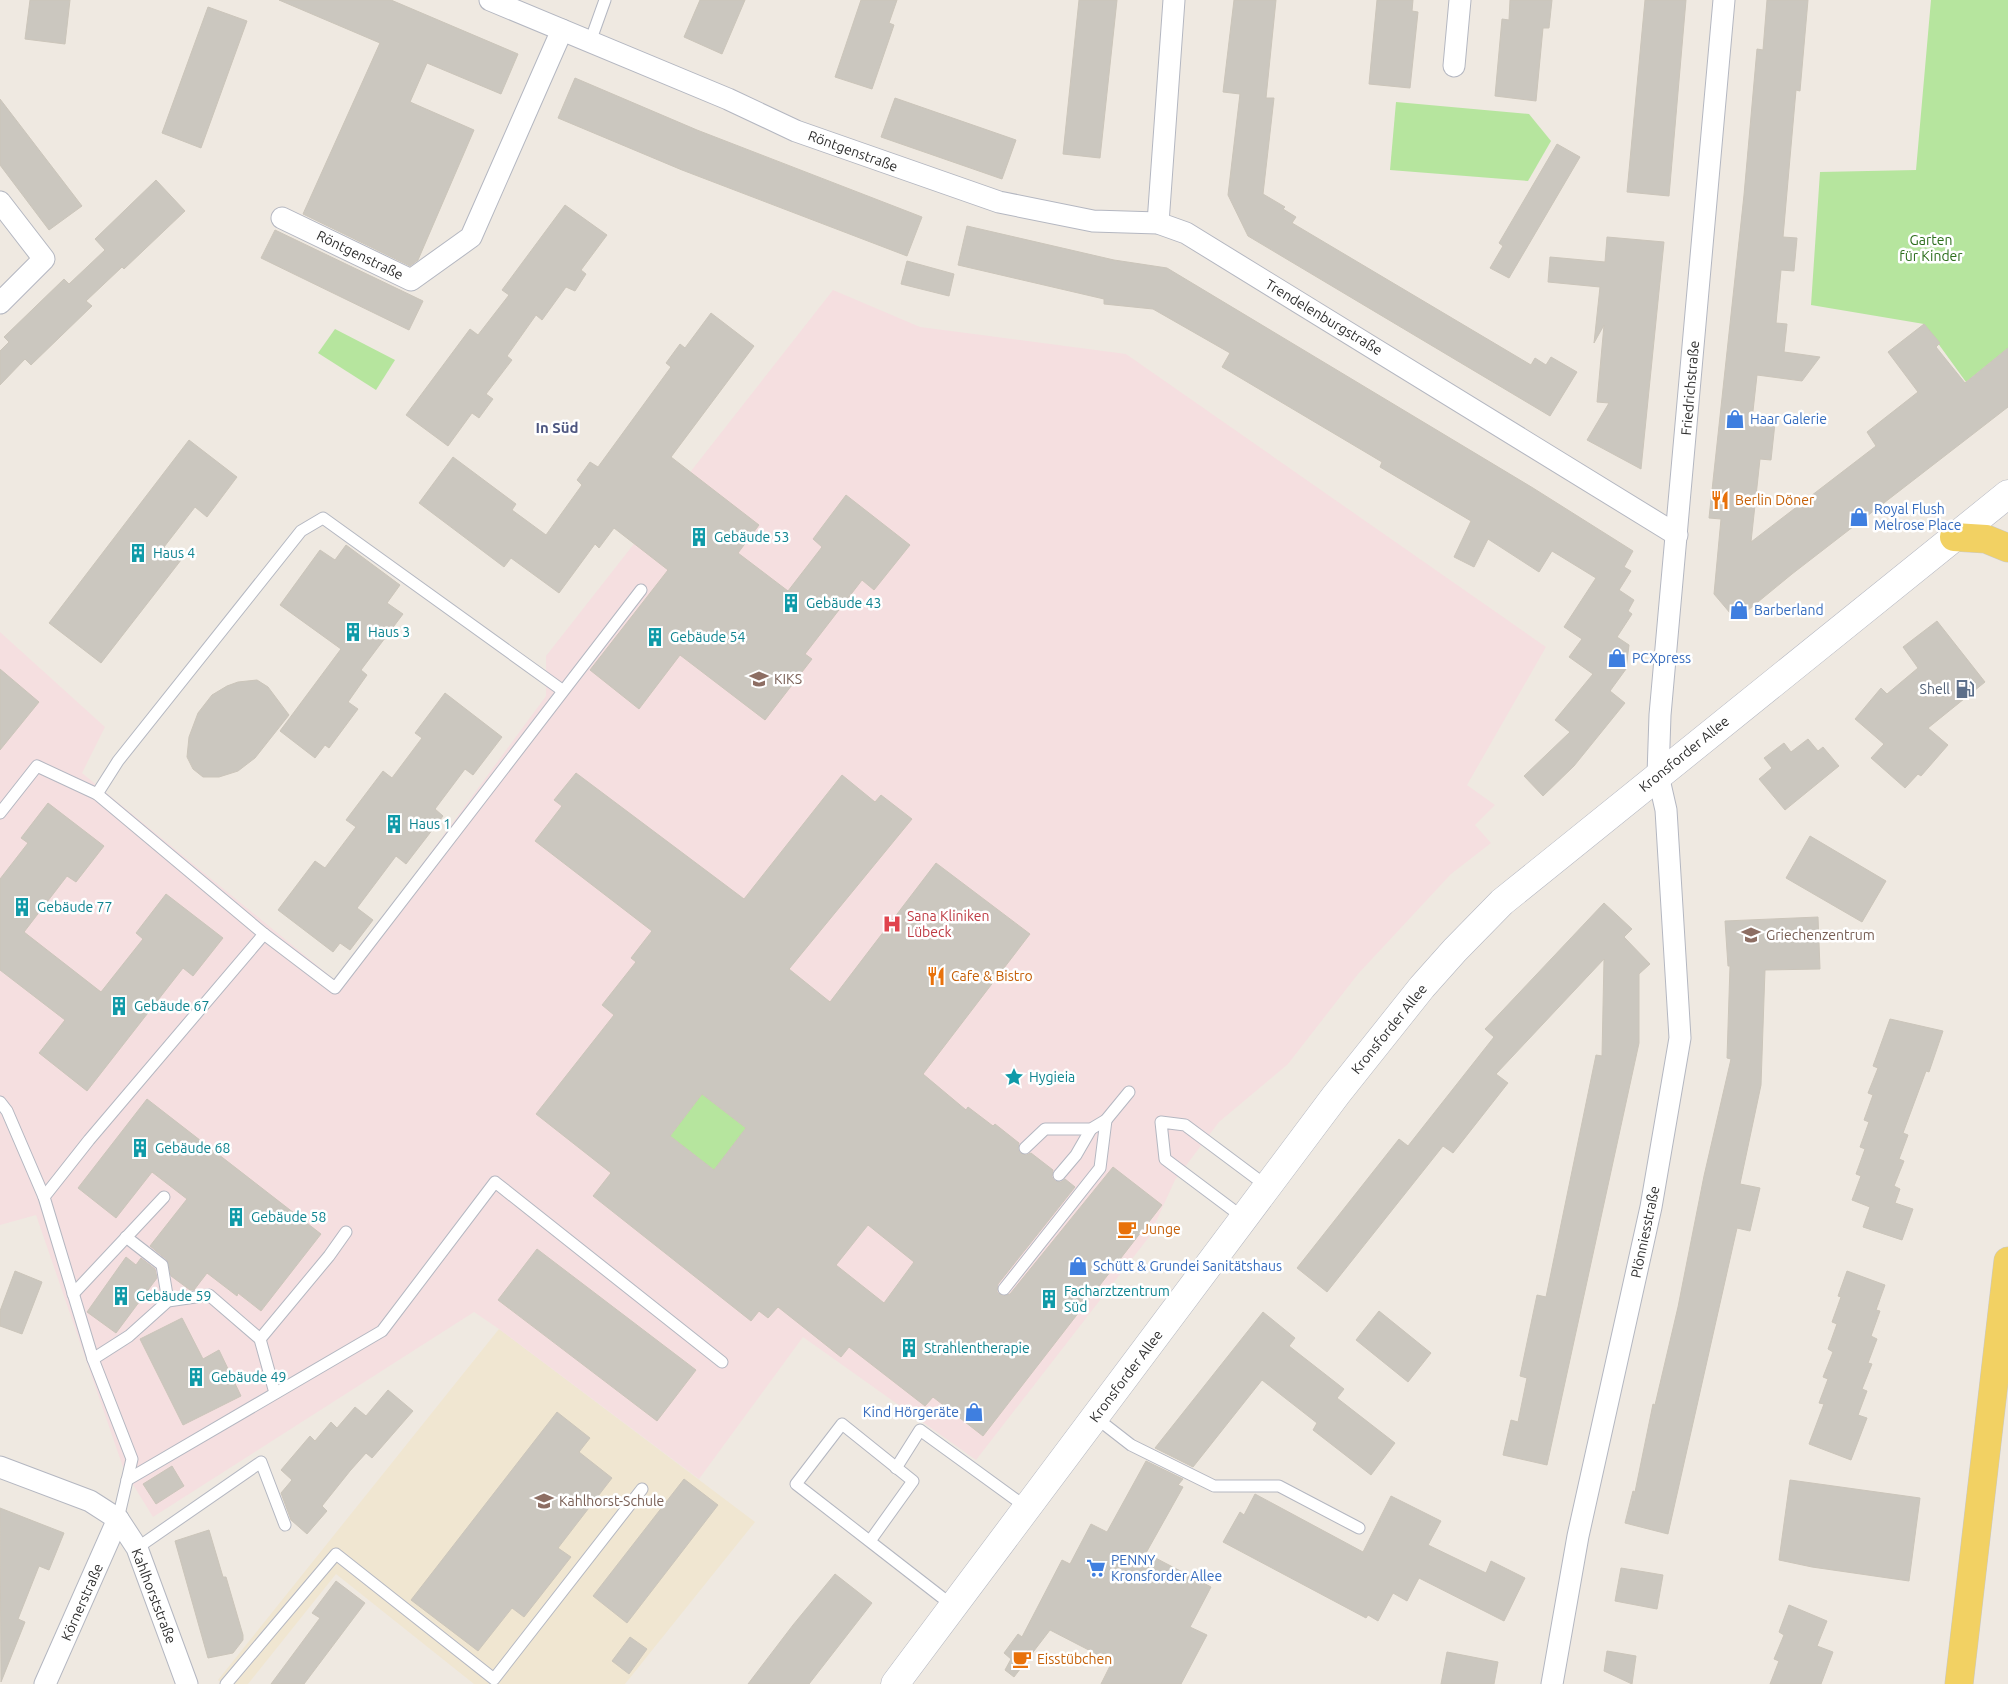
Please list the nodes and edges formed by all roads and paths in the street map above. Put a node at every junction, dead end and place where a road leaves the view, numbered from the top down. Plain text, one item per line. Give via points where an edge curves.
1 (490, 0) edge
2 (605, 0) edge
3 (1174, 0) edge
4 (1460, 0) edge
5 (1724, 0) edge
6 (562, 30) junction
7 (590, 42) junction
8 (1454, 66) dead end
9 (0, 202) edge
10 (282, 218) dead end
11 (1158, 223) junction
12 (0, 303) edge
13 (2008, 494) edge
14 (1677, 535) junction
15 (1954, 537) junction
16 (2008, 548) edge
17 (641, 590) dead end
18 (562, 690) junction
19 (1658, 775) junction
20 (97, 794) junction
21 (0, 813) edge
22 (264, 934) junction
23 (1129, 1092) dead end
24 (0, 1102) edge
25 (1106, 1120) junction
26 (1091, 1129) junction
27 (1025, 1148) dead end
28 (1059, 1175) dead end
29 (1268, 1187) junction
30 (44, 1197) junction
31 (164, 1197) dead end
32 (1245, 1218) junction
33 (346, 1232) dead end
34 (126, 1237) junction
35 (2008, 1261) edge
36 (1004, 1289) dead end
37 (73, 1294) junction
38 (168, 1301) junction
39 (260, 1339) junction
40 (93, 1359) junction
41 (722, 1362) dead end
42 (2002, 1376) edge
43 (275, 1393) junction
44 (1095, 1417) junction
45 (0, 1467) edge
46 (896, 1468) junction
47 (127, 1480) junction
48 (642, 1489) dead end
49 (1026, 1507) junction
50 (118, 1519) junction
51 (285, 1525) dead end
52 (1359, 1528) dead end
53 (870, 1541) junction
54 (137, 1548) junction
55 (953, 1606) junction
56 (45, 1684) edge
57 (187, 1684) edge
58 (226, 1684) edge
59 (895, 1684) edge
60 (1552, 1684) edge
61 (1959, 1684) edge

1 - 6 street, Röntgenstraße
2 - 7 lane
3 - 11 street
4 - 8 street
5 - 14 street, Friedrichstraße
6 - 7 street, Röntgenstraße
6 - 10 street, Röntgenstraße via 471,237 411,280
7 - 11 street, Röntgenstraße via 796,131 999,202 1093,221
9 - 12 street via 44,260
11 - 14 street, Trendelenburgstraße via 1186,233
13 - 15 main road, Kronsforder Allee
14 - 19 street, Friedrichstraße via 1660,715
15 - 16 main road via 1986,539
15 - 19 main road, Kronsforder Allee
17 - 18 lane
18 - 20 lane via 323,518 301,530 118,761
18 - 22 lane via 335,988
19 - 29 main road, Kronsforder Allee via 1502,902 1455,950 1380,1040
19 - 60 street, Plönniesstraße via 1666,810 1680,1038 1651,1208 1578,1536
20 - 21 lane via 37,766
20 - 22 lane
22 - 30 lane
23 - 25 lane
24 - 30 lane
25 - 26 lane
25 - 36 lane via 1100,1168
26 - 27 lane via 1045,1129
26 - 28 lane via 1076,1155
29 - 32 main road, Kronsforder Allee
29 - 32 lane via 1185,1125 1161,1122 1165,1159
30 - 37 lane
31 - 34 lane
32 - 44 main road, Kronsforder Allee
33 - 39 lane
34 - 37 lane
34 - 38 lane via 162,1264
35 - 42 main road
37 - 40 lane
38 - 39 lane via 210,1296
38 - 40 lane via 129,1336
39 - 43 lane
40 - 47 lane via 132,1459
41 - 43 lane via 495,1182 382,1331
42 - 61 main road
43 - 47 lane
44 - 49 main road, Kronsforder Allee
44 - 52 lane via 1131,1445 1214,1486 1279,1486
45 - 50 street, Kahlhorststraße via 90,1501
46 - 49 lane via 920,1430
46 - 53 lane via 913,1481
46 - 53 lane via 842,1424 796,1484
47 - 50 lane
48 - 58 lane via 494,1679 336,1554
49 - 55 main road, Kronsforder Allee
50 - 54 street, Kahlhorststraße
50 - 56 street, Körnerstraße
51 - 54 lane via 261,1462
53 - 55 lane
54 - 57 street, Kahlhorststraße
55 - 59 main road, Kronsforder Allee

